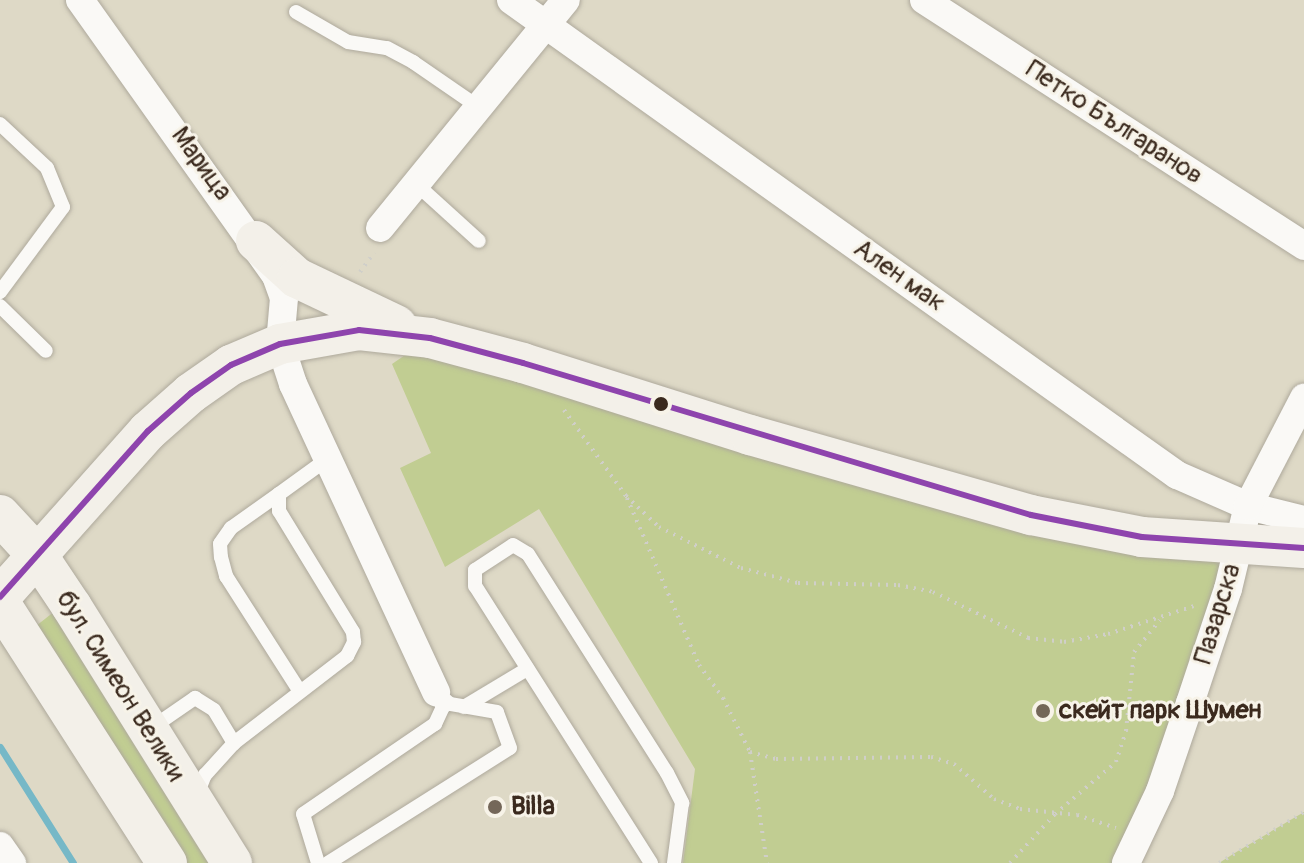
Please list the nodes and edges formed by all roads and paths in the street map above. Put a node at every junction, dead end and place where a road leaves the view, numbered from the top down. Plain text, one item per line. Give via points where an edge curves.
1 (80, 0) edge
2 (511, 0) edge
3 (566, 0) edge
4 (924, 0) edge
5 (296, 12) dead end
6 (543, 26) junction
7 (477, 106) junction
8 (0, 124) edge
9 (415, 183) junction
10 (380, 228) joint
11 (256, 241) junction
12 (479, 241) dead end
13 (1304, 246) edge
14 (0, 292) edge
15 (339, 299) junction
16 (0, 306) edge
17 (430, 338) junction
18 (280, 344) junction
19 (46, 351) dead end
20 (1304, 398) edge
21 (562, 408) dead end
22 (326, 460) junction
23 (279, 494) junction
24 (626, 496) junction
25 (0, 515) edge
26 (1304, 520) edge
27 (1244, 525) junction
28 (1304, 548) edge
29 (38, 556) junction
30 (1228, 589) junction
31 (0, 597) edge
32 (0, 603) edge
33 (1162, 618) junction
34 (527, 669) junction
35 (299, 690) junction
36 (436, 692) junction
37 (464, 707) junction
38 (148, 730) junction
39 (234, 743) junction
40 (750, 752) junction
41 (194, 803) junction
42 (1304, 812) edge
43 (1055, 814) junction
44 (1140, 837) junction
45 (0, 846) edge
46 (12, 863) edge
47 (167, 863) edge
48 (232, 863) edge
49 (318, 863) edge
50 (328, 863) edge
51 (651, 863) edge
52 (674, 863) edge
53 (767, 863) edge
54 (1010, 863) edge
55 (1126, 863) edge
56 (1219, 863) edge

1 - 11 street, Марица
2 - 6 street, Ален мак
3 - 6 street
4 - 13 street, Петко Българанов
5 - 7 lane via 348,42 387,48
6 - 7 street
6 - 27 street, Ален мак
7 - 9 street
8 - 14 lane via 47,168 63,207
9 - 10 street
9 - 12 lane
10 - 15 path via 388,235
11 - 15 street via 297,278
11 - 18 street, Марица via 284,298
15 - 17 street
16 - 19 lane
17 - 18 street via 359,330
17 - 27 street via 1031,515 1142,537
18 - 22 street
18 - 29 street via 231,365 191,393 148,431
20 - 27 street, Пазарска
21 - 24 path
22 - 23 lane
22 - 36 street
23 - 35 lane via 285,526 353,632 347,656
23 - 35 lane via 231,528 220,544 221,557 226,576
24 - 33 path via 659,527 741,568 798,583 898,585 933,592 1028,638 1086,639
24 - 40 path via 699,665 723,698
25 - 29 street, бул. Симеон Велики
26 - 27 street, Ален мак
27 - 28 street
27 - 30 street, Пазарска
29 - 31 street
29 - 38 street, бул. Симеон Велики
30 - 33 path
30 - 44 street, Пазарска
32 - 47 street, бул. Симеон Велики
33 - 43 path via 1134,652 1126,731 1116,762
34 - 37 lane
34 - 51 lane
34 - 52 lane via 475,586 475,570 513,545 528,554 667,773 682,803
35 - 39 lane
36 - 37 lane
36 - 49 lane via 443,707 435,724 303,814
37 - 50 lane via 497,712 510,748
38 - 39 lane via 195,698 214,710
38 - 41 street, бул. Симеон Велики
39 - 41 lane via 205,775
40 - 43 path via 776,759 931,757 954,764 994,799
40 - 53 path
41 - 48 street, бул. Симеон Велики
42 - 56 path
43 - 44 path via 1077,815
43 - 54 path
44 - 55 street, Пазарска
45 - 46 street

